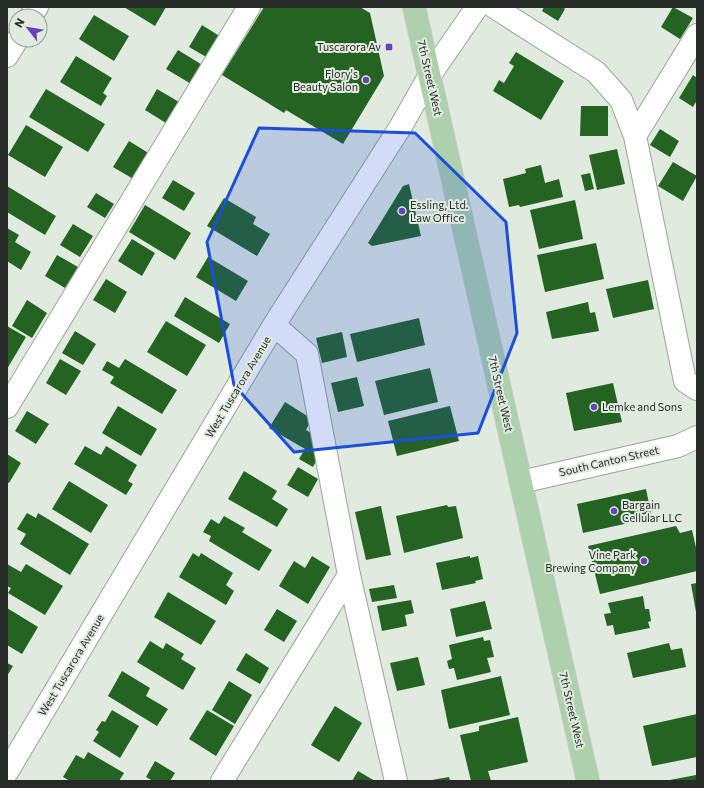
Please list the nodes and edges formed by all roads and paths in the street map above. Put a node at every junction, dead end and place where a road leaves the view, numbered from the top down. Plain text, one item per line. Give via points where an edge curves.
1 (249, 7) edge
2 (414, 7) edge
3 (477, 7) edge
4 (494, 7) edge
5 (697, 35) edge
6 (430, 75) junction
7 (635, 136) junction
8 (274, 325) junction
9 (697, 389) edge
10 (7, 407) edge
11 (697, 437) edge
12 (520, 482) junction
13 (349, 575) junction
14 (7, 772) edge
15 (222, 781) edge
16 (396, 781) edge
17 (588, 781) edge

1 - 10 street
2 - 6 main road, 7th Street West
3 - 6 street, West Tuscarora Avenue
4 - 7 street via 596,72 620,100
5 - 7 street
6 - 8 street, West Tuscarora Avenue via 384,153
6 - 12 main road, 7th Street West
7 - 9 street via 685,381
8 - 13 street via 307,354
8 - 14 street, West Tuscarora Avenue
11 - 12 street, South Canton Street via 678,446
12 - 17 main road, 7th Street West
13 - 15 street
13 - 16 street

